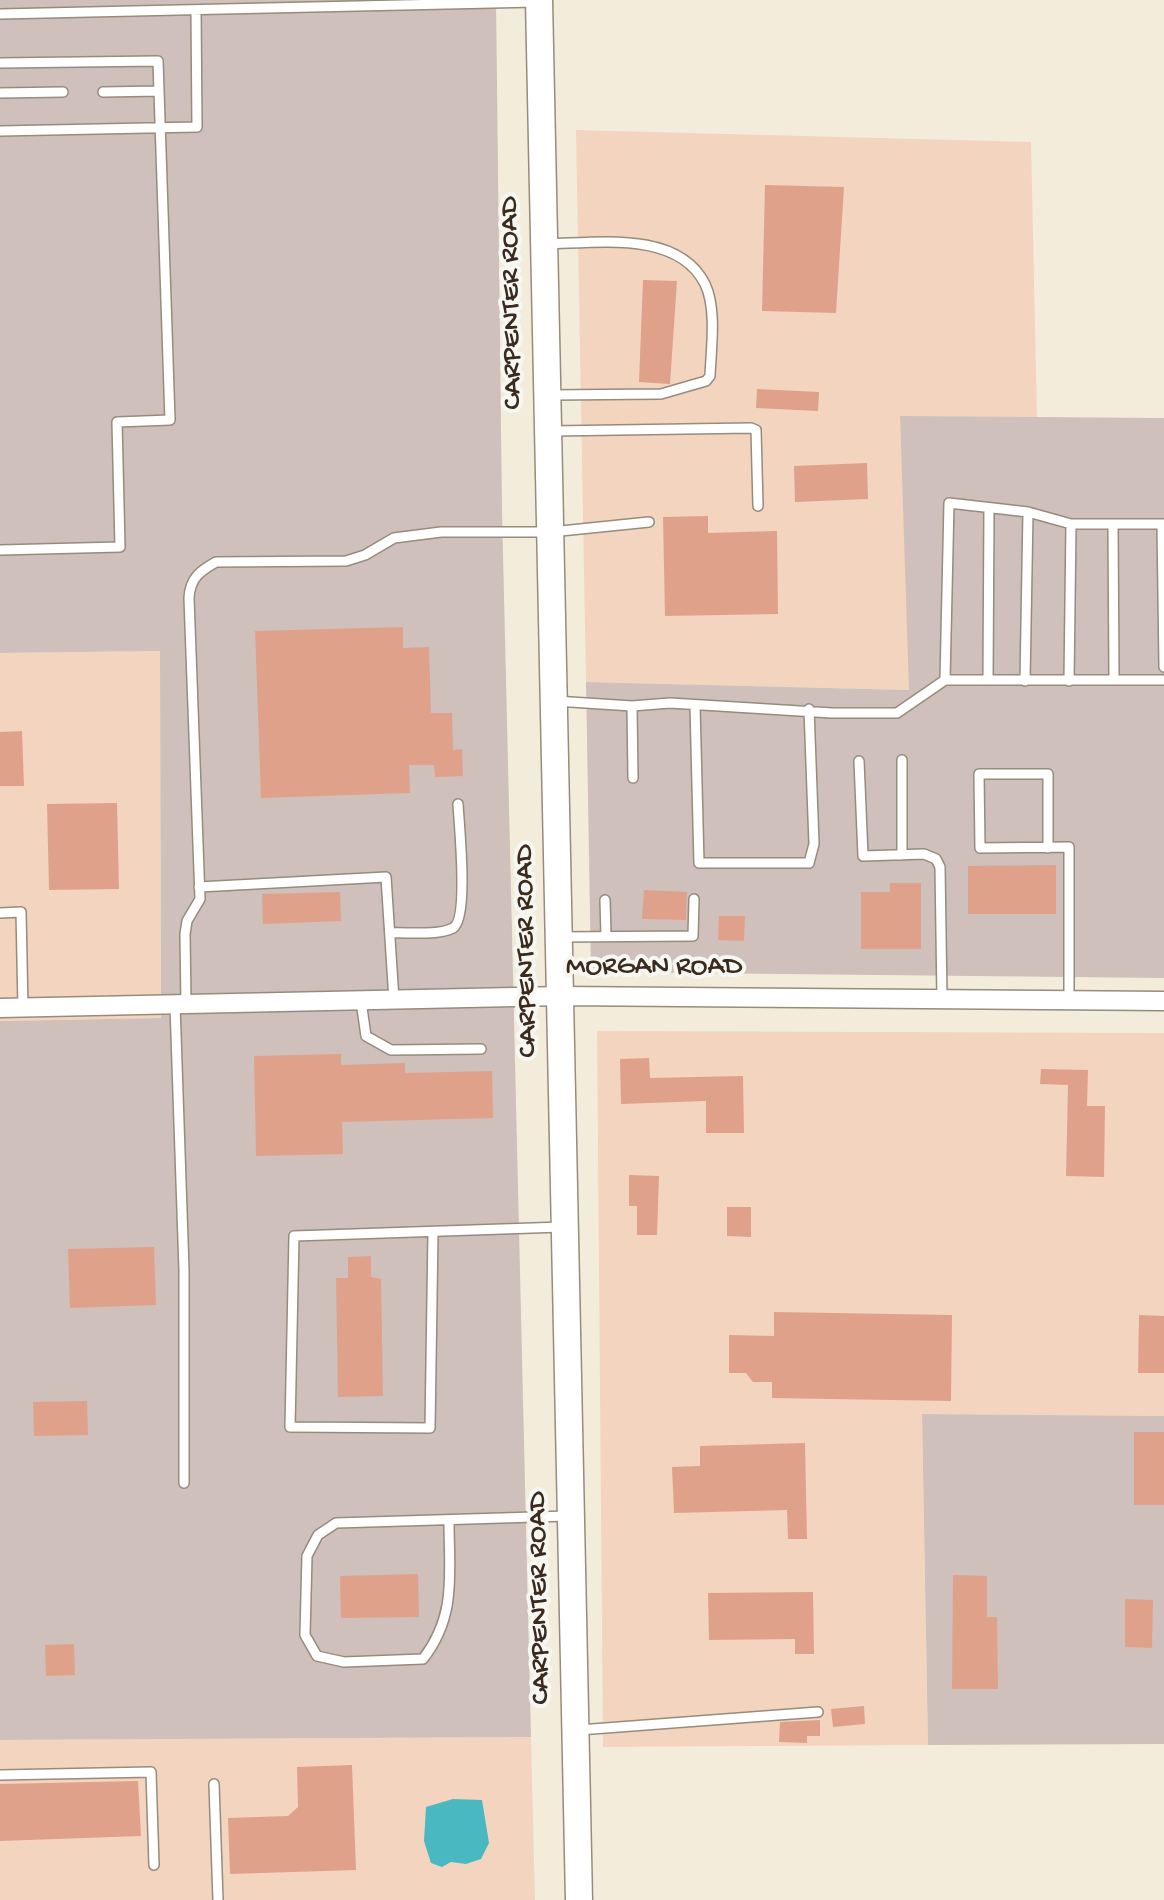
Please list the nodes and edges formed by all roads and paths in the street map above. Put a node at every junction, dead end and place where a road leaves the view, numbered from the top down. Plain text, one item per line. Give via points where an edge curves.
1 (539, 1) edge
2 (196, 11) junction
3 (0, 14) edge
4 (0, 63) edge
5 (159, 91) junction
6 (63, 92) dead end
7 (103, 92) dead end
8 (0, 93) edge
9 (162, 127) junction
10 (0, 131) edge
11 (544, 244) junction
12 (548, 395) junction
13 (548, 431) junction
14 (758, 506) dead end
15 (989, 509) junction
16 (1028, 512) junction
17 (649, 522) dead end
18 (1071, 524) junction
19 (1113, 524) junction
20 (1163, 524) edge
21 (551, 532) junction
22 (0, 550) edge
23 (1164, 667) edge
24 (988, 679) junction
25 (1114, 679) junction
26 (945, 680) junction
27 (1164, 680) edge
28 (1025, 681) junction
29 (1069, 681) junction
30 (555, 701) junction
31 (632, 706) junction
32 (695, 706) junction
33 (809, 709) junction
34 (902, 760) dead end
35 (859, 761) dead end
36 (633, 778) dead end
37 (458, 804) dead end
38 (1048, 848) junction
39 (902, 855) junction
40 (199, 887) junction
41 (694, 899) dead end
42 (605, 900) dead end
43 (0, 913) edge
44 (390, 933) junction
45 (606, 936) junction
46 (560, 937) junction
47 (561, 996) junction
48 (942, 999) junction
49 (394, 1000) junction
50 (1069, 1000) junction
51 (361, 1001) junction
52 (1164, 1001) edge
53 (181, 1005) junction
54 (0, 1008) edge
55 (23, 1008) junction
56 (481, 1049) dead end
57 (566, 1227) junction
58 (433, 1232) junction
59 (184, 1483) dead end
60 (572, 1515) junction
61 (449, 1521) junction
62 (818, 1712) dead end
63 (576, 1731) junction
64 (0, 1775) edge
65 (214, 1784) dead end
66 (154, 1865) dead end
67 (218, 1900) edge
68 (579, 1900) edge

1 - 2 lane
1 - 11 main road, CARPENTER ROAD
2 - 3 lane
2 - 9 lane via 197,127
4 - 5 lane via 158,61
5 - 7 lane
5 - 9 lane
6 - 8 lane
9 - 10 lane
9 - 22 lane via 170,420 117,422 120,547
11 - 12 main road, CARPENTER ROAD
11 - 12 lane via 609,243 663,249 683,257 704,283 710,313 706,381 661,394
12 - 13 main road, CARPENTER ROAD
13 - 14 lane via 751,428 756,430
13 - 21 main road, CARPENTER ROAD
15 - 16 lane
15 - 24 lane
15 - 26 lane via 949,503
16 - 18 lane
16 - 28 lane
17 - 21 lane
18 - 19 lane
18 - 29 lane
19 - 20 lane
19 - 25 lane
20 - 23 lane
21 - 30 main road, CARPENTER ROAD
21 - 40 lane via 441,532 394,538 357,559 216,562 200,571 189,589
24 - 26 lane
24 - 28 lane
25 - 27 lane
25 - 29 lane
26 - 33 lane via 897,713
28 - 29 lane
30 - 31 lane
30 - 46 main road, CARPENTER ROAD
31 - 32 lane
31 - 36 lane
32 - 33 lane
32 - 33 lane via 699,863 809,863 814,844
34 - 39 lane
35 - 39 lane via 863,856
37 - 44 lane via 462,905 457,922 453,928
38 - 38 lane via 980,848 979,774 1048,774
38 - 50 lane via 1069,847
39 - 48 lane via 924,854 940,867
40 - 44 lane via 386,877
40 - 53 lane via 200,899 185,934
41 - 45 lane via 693,936
42 - 45 lane
43 - 55 lane via 21,912
44 - 49 lane
45 - 46 lane
46 - 47 main road, CARPENTER ROAD
47 - 48 street, MORGAN ROAD
47 - 49 street, MORGAN ROAD
47 - 57 main road, CARPENTER ROAD
48 - 50 street, MORGAN ROAD
49 - 51 street, MORGAN ROAD
50 - 52 street, MORGAN ROAD
51 - 53 street, MORGAN ROAD
51 - 56 lane via 366,1036 391,1050
53 - 55 street, MORGAN ROAD
53 - 59 lane
54 - 55 street, MORGAN ROAD
57 - 58 lane
57 - 60 main road, CARPENTER ROAD
58 - 58 lane via 294,1236 290,1427 430,1428
60 - 61 lane
60 - 63 main road, CARPENTER ROAD
61 - 61 lane via 336,1523 318,1535 307,1556 305,1635 317,1656 344,1662 423,1659 439,1638 449,1611
62 - 63 lane
63 - 68 main road, CARPENTER ROAD
64 - 66 lane via 151,1772
65 - 67 lane

